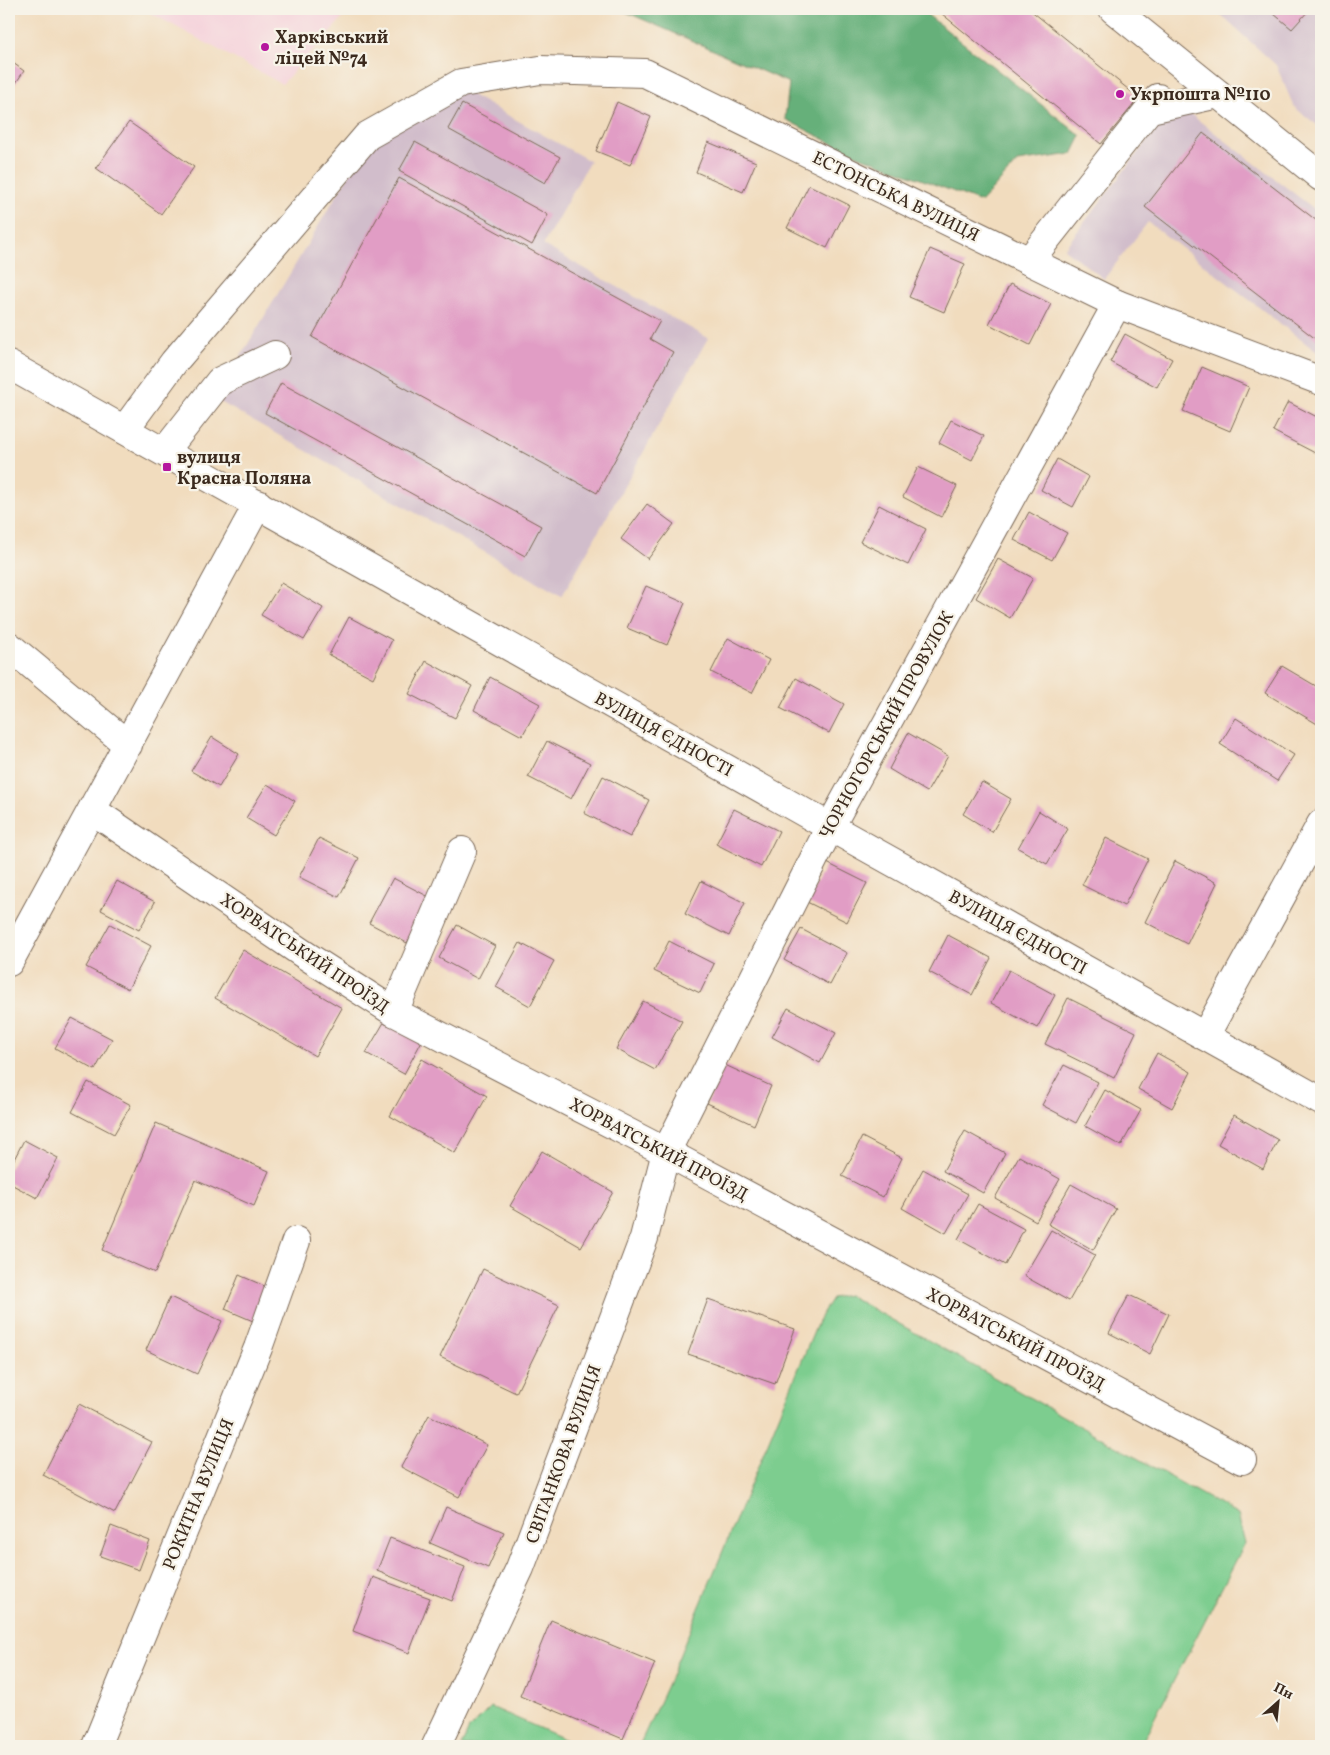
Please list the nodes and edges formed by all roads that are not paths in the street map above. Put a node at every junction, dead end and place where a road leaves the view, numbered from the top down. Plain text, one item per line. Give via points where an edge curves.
1 (1113, 9) edge
2 (1218, 94) junction
3 (1321, 176) edge
4 (1029, 261) junction
5 (1117, 304) junction
6 (275, 356) dead end
7 (9, 365) edge
8 (1321, 381) edge
9 (125, 429) junction
10 (164, 451) junction
11 (258, 504) junction
12 (9, 646) edge
13 (128, 745) junction
14 (92, 810) junction
15 (1321, 824) edge
16 (830, 828) junction
17 (462, 851) dead end
18 (9, 962) edge
19 (394, 1012) junction
20 (1205, 1036) junction
21 (1321, 1101) edge
22 (666, 1152) junction
23 (296, 1241) dead end
24 (1242, 1460) dead end
25 (96, 1746) edge
26 (436, 1746) edge

1 - 2 street
2 - 3 street
2 - 4 street via 1154,104
4 - 5 street, ЕСТОНСЬКА ВУЛИЦЯ
4 - 9 street, ЕСТОНСЬКА ВУЛИЦЯ via 645,73 540,70 461,83 367,136 174,362
5 - 8 street, ЕСТОНСЬКА ВУЛИЦЯ
5 - 16 street, ЧОРНОГОРСЬКИЙ ПРОВУЛОК
6 - 10 street via 220,381
7 - 9 street, ВУЛИЦЯ ЄДНОСТІ
9 - 10 street, ВУЛИЦЯ ЄДНОСТІ
10 - 11 street, ВУЛИЦЯ ЄДНОСТІ
11 - 13 street
11 - 16 street, ВУЛИЦЯ ЄДНОСТІ
12 - 13 street
13 - 14 street
14 - 18 street
14 - 19 street, ХОРВАТСЬКИЙ ПРОЇЗД
15 - 20 street
16 - 20 street, ВУЛИЦЯ ЄДНОСТІ
16 - 22 street, ЧОРНОГОРСЬКИЙ ПРОВУЛОК
17 - 19 street
19 - 22 street, ХОРВАТСЬКИЙ ПРОЇЗД
20 - 21 street, ВУЛИЦЯ ЄДНОСТІ
22 - 24 street, ХОРВАТСЬКИЙ ПРОЇЗД
22 - 26 street, СВІТАНКОВА ВУЛИЦЯ via 644,1238 520,1568
23 - 25 street, РОКИТНА ВУЛИЦЯ via 258,1348

